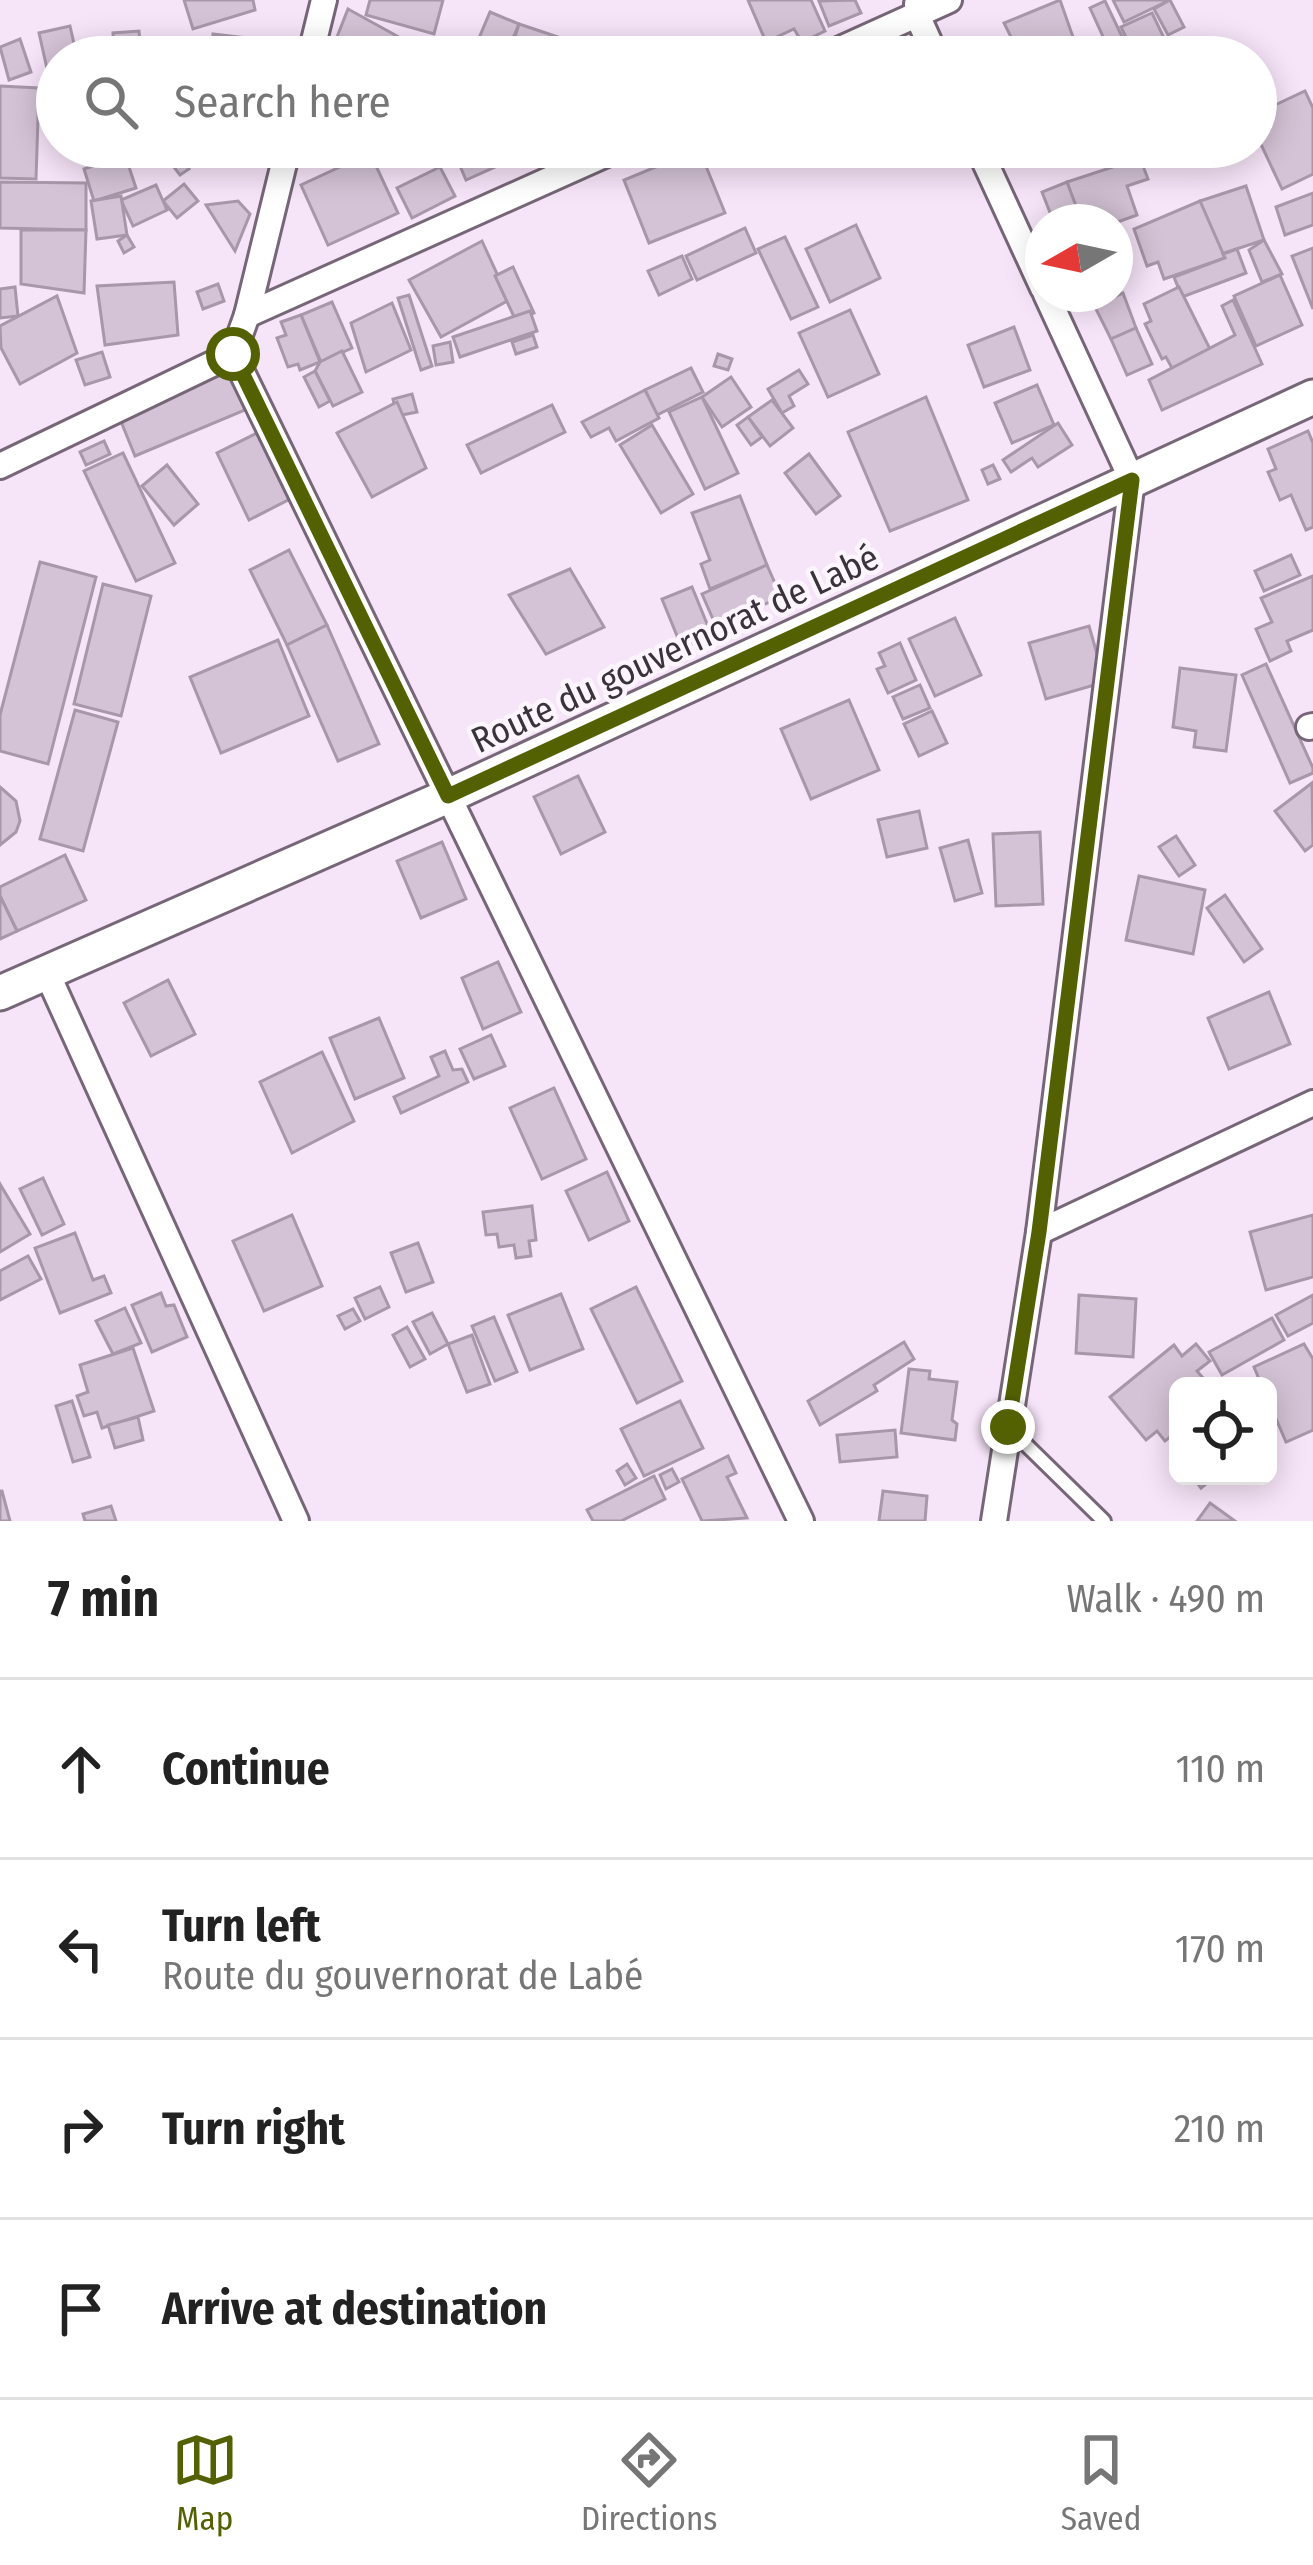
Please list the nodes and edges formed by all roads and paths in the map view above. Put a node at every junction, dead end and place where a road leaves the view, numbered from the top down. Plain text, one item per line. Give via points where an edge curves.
1 (324, 0) edge
2 (950, 0) edge
3 (917, 8) edge
4 (315, 36) edge
5 (863, 36) edge
6 (928, 36) edge
7 (283, 168) edge
8 (575, 168) edge
9 (988, 168) edge
10 (1025, 250) edge
11 (1054, 312) edge
12 (247, 315) junction
13 (233, 354) junction
14 (1313, 397) edge
15 (0, 466) edge
16 (1132, 480) junction
17 (448, 796) junction
18 (46, 971) junction
19 (0, 993) edge
20 (1313, 1103) edge
21 (1039, 1232) junction
22 (1008, 1427) junction
23 (296, 1521) edge
24 (801, 1521) edge
25 (994, 1521) edge
26 (1103, 1521) edge

1 - 4 street
2 - 3 street
3 - 5 street
3 - 6 street
7 - 12 street
8 - 12 street
9 - 10 street
11 - 16 street
12 - 13 street
13 - 15 street
13 - 17 street
14 - 16 street, Route du gouvernorat de Labé
16 - 17 street, Route du gouvernorat de Labé
16 - 21 street
17 - 18 street, Route du gouvernorat de Labé
17 - 24 street
18 - 19 street, Route du gouvernorat de Labé
18 - 23 street
20 - 21 street
21 - 22 street
22 - 25 street
22 - 26 lane

